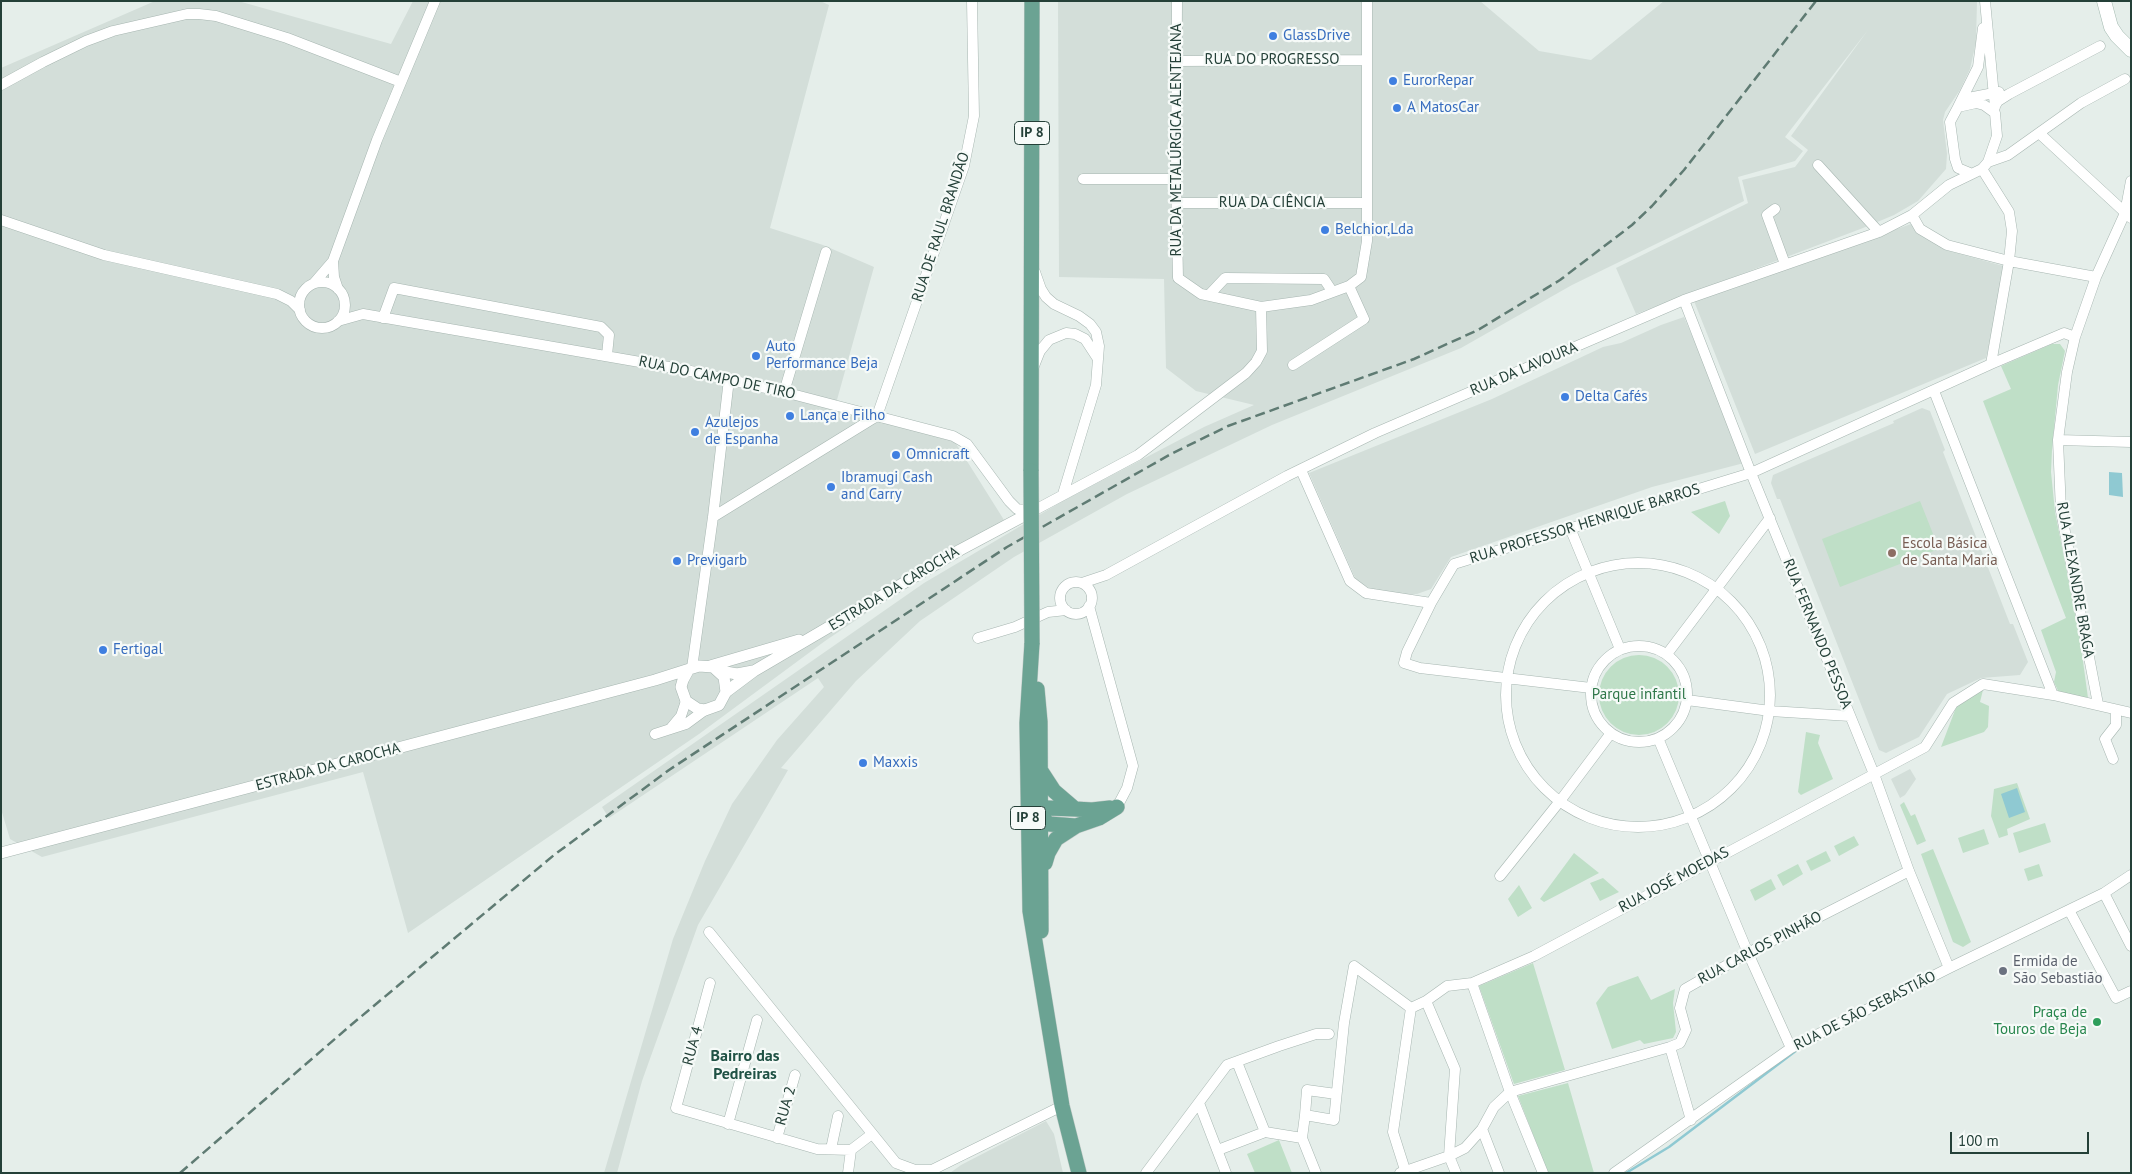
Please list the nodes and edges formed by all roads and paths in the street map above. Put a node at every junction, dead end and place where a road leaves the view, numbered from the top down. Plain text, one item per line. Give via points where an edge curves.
1 (434, 1) edge
2 (972, 1) edge
3 (1032, 1) edge
4 (1177, 1) edge
5 (1367, 1) edge
6 (1985, 1) edge
7 (2104, 1) edge
8 (2100, 46) dead end
9 (2131, 50) edge
10 (1177, 60) junction
11 (1367, 60) junction
12 (2125, 79) dead end
13 (401, 82) junction
14 (1, 85) edge
15 (1994, 92) junction
16 (2009, 94) junction
17 (1961, 103) junction
18 (1995, 110) junction
19 (2039, 134) junction
20 (1995, 144) junction
21 (2008, 155) junction
22 (1954, 159) junction
23 (1818, 165) dead end
24 (1985, 166) junction
25 (1970, 173) junction
26 (1083, 179) dead end
27 (1176, 179) junction
28 (2131, 181) edge
29 (1949, 185) junction
30 (1177, 203) junction
31 (1367, 203) junction
32 (1775, 209) dead end
33 (2128, 215) edge
34 (1912, 216) junction
35 (1, 220) edge
36 (1879, 232) junction
37 (826, 252) dead end
38 (333, 261) junction
39 (2009, 261) junction
40 (1032, 264) junction
41 (1785, 264) junction
42 (2096, 277) junction
43 (310, 286) junction
44 (1349, 286) junction
45 (338, 289) junction
46 (1332, 291) junction
47 (277, 294) junction
48 (1209, 295) junction
49 (344, 299) junction
50 (1684, 300) junction
51 (1261, 307) junction
52 (300, 310) junction
53 (363, 314) junction
54 (383, 318) junction
55 (338, 321) junction
56 (2076, 337) junction
57 (607, 355) junction
58 (1099, 360) junction
59 (1991, 364) junction
60 (1293, 365) dead end
61 (1032, 371) junction
62 (729, 379) junction
63 (1934, 391) junction
64 (784, 392) junction
65 (877, 416) junction
66 (2058, 440) junction
67 (2131, 442) edge
68 (1300, 470) junction
69 (1751, 473) junction
70 (1064, 494) junction
71 (1035, 510) junction
72 (713, 517) junction
73 (1770, 518) junction
74 (1570, 528) junction
75 (1589, 572) junction
76 (1106, 575) junction
77 (1082, 583) junction
78 (1718, 590) junction
79 (1091, 593) junction
80 (1060, 598) junction
81 (1431, 603) junction
82 (1090, 606) junction
83 (1066, 610) junction
84 (1048, 612) junction
85 (1079, 613) junction
86 (1095, 632) junction
87 (815, 636) junction
88 (978, 638) dead end
89 (1032, 643) junction
90 (695, 646) junction
91 (1620, 649) junction
92 (751, 654) junction
93 (1667, 654) junction
94 (712, 667) junction
95 (691, 668) junction
96 (754, 671) junction
97 (1508, 678) junction
98 (655, 680) junction
99 (1591, 688) junction
100 (726, 692) junction
101 (2053, 695) junction
102 (684, 698) junction
103 (1687, 700) junction
104 (2098, 704) junction
105 (705, 710) junction
106 (2116, 710) junction
107 (1770, 711) junction
108 (2131, 713) edge
109 (1850, 716) junction
110 (670, 728) junction
111 (1610, 733) junction
112 (655, 734) dead end
113 (1658, 738) junction
114 (2113, 759) dead end
115 (1040, 770) junction
116 (1874, 774) junction
117 (1029, 781) junction
118 (1560, 801) junction
119 (1117, 807) junction
120 (1076, 808) junction
121 (1042, 816) junction
122 (1691, 817) junction
123 (1028, 824) junction
124 (1076, 826) junction
125 (1, 852) edge
126 (1710, 861) junction
127 (1909, 871) junction
128 (2131, 875) edge
129 (1500, 876) dead end
130 (1041, 884) junction
131 (2104, 893) junction
132 (2069, 910) junction
133 (709, 932) dead end
134 (2131, 946) edge
135 (1748, 953) junction
136 (1949, 968) junction
137 (710, 983) dead end
138 (1472, 983) junction
139 (2131, 991) edge
140 (1042, 992) junction
141 (1426, 1001) junction
142 (1411, 1008) junction
143 (757, 1020) dead end
144 (1344, 1023) junction
145 (1329, 1034) junction
146 (1342, 1047) junction
147 (1670, 1047) junction
148 (1791, 1048) junction
149 (1237, 1062) junction
150 (795, 1075) dead end
151 (1510, 1092) junction
152 (1336, 1094) junction
153 (1199, 1103) junction
154 (1062, 1106) junction
155 (1305, 1115) junction
156 (838, 1116) dead end
157 (1691, 1120) junction
158 (728, 1124) junction
159 (1482, 1128) junction
160 (1265, 1132) junction
161 (872, 1134) junction
162 (777, 1138) junction
163 (1302, 1138) junction
164 (831, 1149) junction
165 (851, 1150) junction
166 (1218, 1150) junction
167 (1449, 1156) junction
168 (1404, 1172) edge
169 (848, 1173) edge
170 (1078, 1173) edge
171 (1146, 1173) edge
172 (1226, 1173) edge
173 (1316, 1173) edge
174 (1456, 1173) edge
175 (1499, 1173) edge
176 (1542, 1173) edge
177 (1614, 1173) edge

1 - 13 street
2 - 65 street, RUA DE RAUL BRANDÃO via 974,116 964,166
3 - 40 main road, IP 8
4 - 10 street, RUA DA METALÚRGICA ALENTEJANA
5 - 11 street
6 - 15 street
6 - 17 street via 1978,67
7 - 9 main road via 2111,26
8 - 16 street
10 - 11 street, RUA DO PROGRESSO
10 - 27 street, RUA DA METALÚRGICA ALENTEJANA
11 - 31 street
12 - 19 street via 2081,103
13 - 14 street via 287,38 216,16 187,14 114,31 51,58
13 - 38 street
15 - 16 street
15 - 17 street
15 - 18 street
16 - 18 street via 1998,101
17 - 18 street via 1976,102
17 - 22 street via 1950,122
18 - 20 street
19 - 21 street
19 - 33 street
20 - 21 street via 2000,152
20 - 24 street
21 - 24 street
22 - 25 street via 1958,168
22 - 29 street
23 - 36 street
24 - 25 street
24 - 39 street via 2010,212
25 - 29 street, RUA DA LAVOURA
26 - 27 street
27 - 30 street, RUA DA METALÚRGICA ALENTEJANA
28 - 33 street, RUA ALEXANDRE BRAGA
29 - 34 street, RUA DA LAVOURA
30 - 31 street, RUA DA CIÊNCIA
30 - 48 street, RUA DA METALÚRGICA ALENTEJANA via 1178,278 1201,294
31 - 44 street via 1367,241 1361,277
32 - 41 street via 1767,215
33 - 42 street, RUA ALEXANDRE BRAGA
34 - 36 street, RUA DA LAVOURA
34 - 39 street via 1920,229 1947,245
35 - 47 street via 104,255
36 - 41 street, RUA DA LAVOURA
37 - 64 street
38 - 43 street
38 - 45 street
39 - 42 street
39 - 59 street
40 - 58 street via 1046,297 1079,316 1096,332
40 - 61 main road, IP 8
41 - 50 street, RUA DA LAVOURA
42 - 56 street, RUA ALEXANDRE BRAGA
43 - 45 street via 328,283
43 - 47 street
43 - 52 street via 300,299
44 - 46 street
44 - 60 street via 1364,319
45 - 49 street
46 - 48 street via 1324,279 1225,278
46 - 51 street via 1311,300
47 - 52 street
48 - 51 street
49 - 53 street
49 - 55 street via 343,315
50 - 68 street, RUA DA LAVOURA via 1375,433
50 - 69 street, RUA FERNANDO PESSOA
51 - 70 street via 1262,351 1252,368 1138,455
52 - 55 street via 304,320 316,327 324,328
53 - 54 street, RUA DO CAMPO DE TIRO
53 - 55 street
54 - 57 street, RUA DO CAMPO DE TIRO
54 - 57 street via 394,288 601,327 609,335
56 - 59 street, RUA PROFESSOR HENRIQUE BARROS via 2064,333
56 - 66 street, RUA ALEXANDRE BRAGA
57 - 62 street, RUA DO CAMPO DE TIRO
58 - 61 street via 1085,339 1066,333 1048,340
58 - 70 street via 1096,385
59 - 63 street, RUA PROFESSOR HENRIQUE BARROS
61 - 89 main road, IP 8, bridge
62 - 64 street, RUA DO CAMPO DE TIRO
62 - 72 street
63 - 69 street, RUA PROFESSOR HENRIQUE BARROS
63 - 101 street
64 - 65 street, RUA DO CAMPO DE TIRO
65 - 71 street, RUA DO CAMPO DE TIRO via 961,439 976,454 1009,501 1026,511
65 - 72 street
66 - 67 street
66 - 104 street, RUA ALEXANDRE BRAGA via 2061,511
68 - 76 street, RUA DA LAVOURA
68 - 81 street via 1350,581 1366,593
69 - 73 street, RUA FERNANDO PESSOA
69 - 74 street, RUA PROFESSOR HENRIQUE BARROS
70 - 71 street
71 - 87 street, ESTRADA DA CAROCHA via 960,550
72 - 90 street
73 - 78 street
73 - 109 street, RUA FERNANDO PESSOA
74 - 75 street
74 - 81 street, RUA PROFESSOR HENRIQUE BARROS via 1454,564
75 - 78 street via 1622,564 1656,564 1688,573
75 - 91 street
75 - 97 street via 1568,583 1534,614 1512,655
76 - 77 street
76 - 79 street
77 - 79 street
77 - 80 street via 1069,583
78 - 93 street
78 - 107 street via 1740,611 1760,643 1767,665
79 - 82 street
80 - 83 street
80 - 84 street
81 - 97 street, RUA PROFESSOR HENRIQUE BARROS via 1404,663 1420,668
82 - 85 street
82 - 86 street
83 - 84 street
83 - 85 street
84 - 88 street via 1015,627
85 - 86 street
86 - 119 street via 1134,766 1128,788
87 - 92 street
87 - 96 street, ESTRADA DA CAROCHA
89 - 115 main road, IP 8 via 1040,722
89 - 117 main road, IP 8
90 - 94 street
90 - 95 street
91 - 93 street via 1649,646
91 - 99 street via 1598,669
92 - 94 street
92 - 96 street
93 - 103 street via 1681,670
94 - 95 street
94 - 96 street via 737,674
94 - 100 street via 724,677
95 - 98 street, ESTRADA DA CAROCHA
95 - 102 street via 683,680
96 - 100 street, ESTRADA DA CAROCHA
97 - 99 street
97 - 118 street via 1507,701 1517,747 1542,786
98 - 102 street via 669,684
98 - 125 street, ESTRADA DA CAROCHA
99 - 111 street via 1597,717
100 - 105 street via 719,705
101 - 104 street, RUA JOSÉ MOEDAS
101 - 116 street, RUA JOSÉ MOEDAS via 1983,684 1953,703 1925,748
102 - 105 street via 698,709
102 - 110 street via 680,716
103 - 107 street
103 - 113 street via 1675,726
104 - 106 street, RUA JOSÉ MOEDAS
105 - 110 street via 686,724
106 - 108 street, RUA JOSÉ MOEDAS
106 - 114 street via 2116,725 2105,739
107 - 109 street
107 - 122 street via 1764,738 1736,784 1716,803
109 - 116 street, RUA FERNANDO PESSOA
110 - 112 street
111 - 113 street via 1629,741
111 - 118 street
113 - 122 street
115 - 120 main road via 1054,791
115 - 121 main road, IP 8
116 - 126 street, RUA JOSÉ MOEDAS
116 - 127 street, RUA FERNANDO PESSOA
117 - 121 main road via 1034,812
117 - 123 main road, IP 8
118 - 122 street via 1601,822 1624,826 1670,824
118 - 129 street
119 - 120 main road
119 - 124 main road
120 - 121 main road via 1048,808
121 - 123 main road
121 - 124 main road via 1049,824
121 - 130 main road, IP 8
122 - 126 street
123 - 140 main road, IP 8 via 1030,911
124 - 130 main road via 1056,839 1048,853
126 - 135 street
126 - 138 street, RUA JOSÉ MOEDAS via 1534,956
127 - 135 street, RUA CARLOS PINHÃO
127 - 136 street, RUA FERNANDO PESSOA
128 - 131 street, RUA DE SÃO SEBASTIÃO
130 - 140 main road, IP 8
131 - 132 street, RUA DE SÃO SEBASTIÃO
131 - 134 street
132 - 136 street, RUA DE SÃO SEBASTIÃO
132 - 139 street via 2116,998
133 - 161 street
135 - 147 street, RUA CARLOS PINHÃO via 1685,989 1680,1008 1686,1030 1680,1043
135 - 148 street
136 - 148 street, RUA DE SÃO SEBASTIÃO
137 - 158 street, RUA 4 via 676,1108
138 - 141 street, RUA JOSÉ MOEDAS via 1447,986
138 - 151 street
140 - 154 main road, IP 8
141 - 142 street, RUA JOSÉ MOEDAS
141 - 167 street via 1455,1068
142 - 144 street via 1354,966
142 - 168 street via 1393,1132
143 - 158 street
144 - 145 street
144 - 146 street
145 - 146 street
145 - 149 street via 1316,1034
146 - 152 street
147 - 151 street
147 - 157 street
148 - 157 street, RUA DE SÃO SEBASTIÃO
149 - 153 street via 1227,1065
149 - 160 street
150 - 162 street, RUA 2
151 - 159 street via 1494,1107
151 - 176 street
152 - 155 street via 1308,1090
152 - 155 street via 1334,1120
153 - 166 street
153 - 171 street
154 - 161 street via 932,1170 915,1170 896,1163
154 - 170 main road, IP 8
155 - 163 street
156 - 164 street
157 - 177 street, RUA DE SÃO SEBASTIÃO
158 - 162 street
159 - 167 street via 1465,1148
159 - 175 street
160 - 163 street
160 - 166 street
161 - 165 street
162 - 164 street via 817,1149
163 - 173 street
164 - 165 street
165 - 169 street
166 - 172 street
167 - 168 street
167 - 174 street

